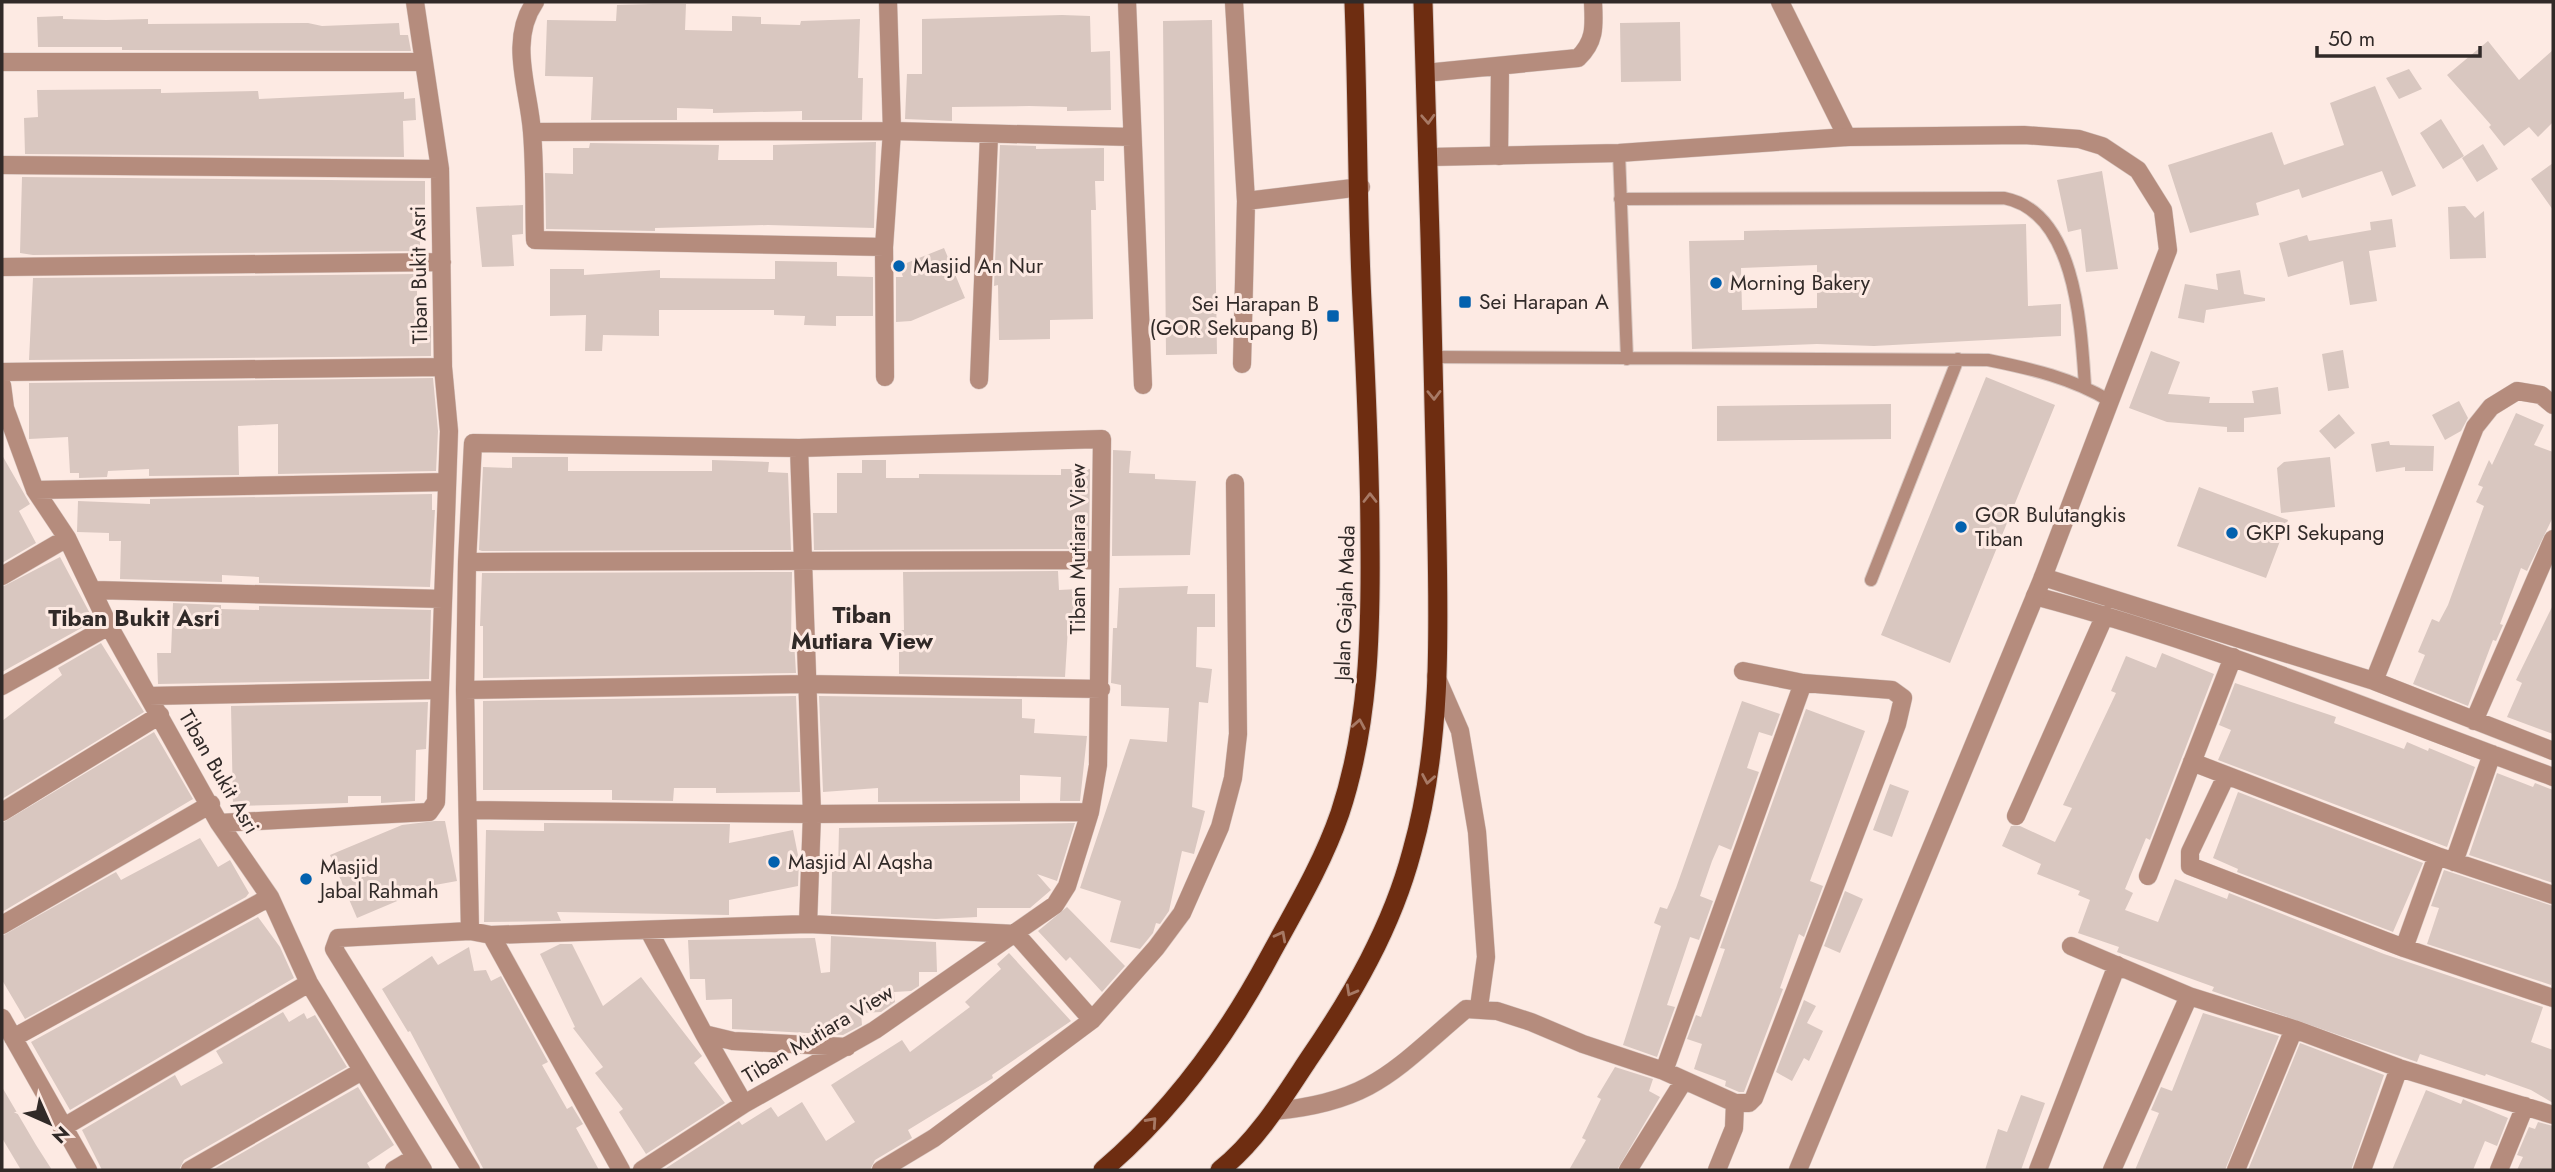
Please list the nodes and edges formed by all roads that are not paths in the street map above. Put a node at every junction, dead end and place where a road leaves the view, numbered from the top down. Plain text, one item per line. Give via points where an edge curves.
1 (415, 2) edge
2 (535, 2) edge
3 (888, 2) edge
4 (1127, 2) edge
5 (1234, 2) edge
6 (1354, 2) edge
7 (1423, 2) edge
8 (1593, 2) edge
9 (1780, 2) edge
10 (2, 62) edge
11 (424, 62) junction
12 (1500, 66) junction
13 (1425, 73) junction
14 (892, 131) junction
15 (533, 132) junction
16 (989, 135) junction
17 (1132, 137) junction
18 (1847, 137) junction
19 (1619, 153) junction
20 (1499, 156) junction
21 (1430, 157) junction
22 (2, 165) edge
23 (440, 169) junction
24 (1361, 187) junction
25 (1620, 199) junction
26 (1246, 201) junction
27 (884, 247) junction
28 (442, 262) junction
29 (2, 267) edge
30 (1434, 357) junction
31 (1627, 359) junction
32 (1958, 359) junction
33 (1242, 364) dead end
34 (443, 367) junction
35 (2, 372) edge
36 (885, 376) dead end
37 (979, 380) dead end
38 (2, 385) edge
39 (1143, 385) dead end
40 (2085, 386) junction
41 (2110, 401) junction
42 (2553, 405) edge
43 (18, 446) junction
44 (799, 448) junction
45 (2, 456) edge
46 (447, 482) junction
47 (1235, 483) dead end
48 (36, 490) junction
49 (67, 538) junction
50 (2553, 539) edge
51 (1098, 560) junction
52 (467, 562) junction
53 (801, 563) junction
54 (2, 576) edge
55 (2043, 577) junction
56 (1871, 580) dead end
57 (94, 590) junction
58 (2035, 596) junction
59 (443, 599) junction
60 (2105, 615) junction
61 (109, 626) junction
62 (2233, 657) junction
63 (1743, 671) dead end
64 (1436, 676) junction
65 (2374, 681) junction
66 (1803, 683) junction
67 (805, 684) junction
68 (2, 686) edge
69 (1101, 689) junction
70 (439, 690) junction
71 (465, 690) junction
72 (149, 696) junction
73 (160, 715) junction
74 (2474, 721) junction
75 (2553, 751) edge
76 (2492, 754) junction
77 (2192, 762) junction
78 (2226, 776) junction
79 (2553, 777) edge
80 (211, 804) junction
81 (469, 810) junction
82 (2, 812) edge
83 (1090, 812) junction
84 (811, 814) junction
85 (2017, 816) dead end
86 (219, 823) junction
87 (2445, 859) junction
88 (2148, 876) dead end
89 (2553, 895) edge
90 (270, 897) junction
91 (808, 924) junction
92 (2, 925) edge
93 (470, 931) junction
94 (649, 931) junction
95 (1016, 934) junction
96 (491, 935) junction
97 (2071, 947) dead end
98 (2404, 948) junction
99 (2117, 965) junction
100 (309, 982) junction
101 (2189, 996) junction
102 (2553, 998) edge
103 (1479, 1007) junction
104 (2, 1017) edge
105 (1092, 1020) junction
106 (2294, 1029) junction
107 (704, 1034) junction
108 (13, 1038) junction
109 (847, 1047) junction
110 (2399, 1068) junction
111 (362, 1071) junction
112 (1664, 1071) junction
113 (1684, 1082) junction
114 (1735, 1103) junction
115 (744, 1104) junction
116 (2525, 1106) junction
117 (1274, 1111) junction
118 (2553, 1115) edge
119 (62, 1128) junction
120 (419, 1164) edge
121 (88, 1170) edge
122 (190, 1170) edge
123 (394, 1170) edge
124 (471, 1170) edge
125 (621, 1170) edge
126 (642, 1170) edge
127 (881, 1170) edge
128 (1103, 1170) edge
129 (1220, 1170) edge
130 (1628, 1170) edge
131 (1717, 1170) edge
132 (1798, 1170) edge
133 (2038, 1170) edge
134 (2112, 1170) edge
135 (2236, 1170) edge
136 (2362, 1170) edge
137 (2499, 1170) edge

1 - 11 street, Tiban Bukit Asri
2 - 15 street via 523,22 520,45
3 - 14 street
4 - 17 street
5 - 26 street
6 - 24 highway, Jalan Gajah Mada
7 - 13 highway
8 - 12 street via 1595,31 1589,48 1578,58
9 - 18 street
10 - 11 street
11 - 23 street, Tiban Bukit Asri
12 - 13 street
12 - 20 street
13 -> 21 highway
14 - 15 street
14 - 16 street
14 - 27 street
15 - 27 street via 535,240
16 - 17 street
16 - 37 street
17 - 39 street
18 - 19 street
18 - 41 street via 2024,135 2079,139 2102,146 2138,170 2164,210 2168,250
19 - 20 street
19 - 25 lane
20 - 21 street
21 - 30 highway
22 - 23 street
23 - 28 street, Tiban Bukit Asri
24 - 26 street
128 -> 24 highway, Jalan Gajah Mada via 1178,1093 1222,1035 1323,859 1341,810 1370,649 1370,452 1360,264
25 - 31 lane
25 - 40 lane via 2016,200 2040,215 2052,231 2073,286 2081,320
26 - 33 street
27 - 36 street
28 - 29 street
28 - 34 street, Tiban Bukit Asri
30 - 31 lane
30 -> 64 highway
31 - 32 lane
32 - 40 lane via 2031,368
32 - 56 lane
34 - 35 street
34 - 46 street, Tiban Bukit Asri via 449,431
38 - 43 street, Tiban Bukit Asri
40 - 41 lane
41 - 55 street
42 - 65 street via 2541,395 2517,391 2491,407 2475,427
43 - 45 street
43 - 48 street, Tiban Bukit Asri
44 - 51 street, Tiban Mutiara View via 1102,439
44 - 52 street, Tiban Mutiara View via 473,443
44 - 53 street
46 - 48 street
46 - 59 street, Tiban Bukit Asri
47 - 105 street via 1238,734 1220,827 1182,913
48 - 49 street, Tiban Bukit Asri
49 - 54 street
49 - 57 street, Tiban Bukit Asri
50 - 74 street
51 - 53 street
51 - 69 street, Tiban Mutiara View
52 - 53 street
52 - 71 street, Tiban Mutiara View
53 - 67 street
55 - 58 street
55 - 65 street
57 - 59 street
57 - 61 street, Tiban Bukit Asri
58 - 60 street
58 - 132 street
59 - 70 street, Tiban Bukit Asri
60 - 62 street
60 - 85 street
61 - 68 street
61 - 72 street, Tiban Bukit Asri
62 - 76 street
62 - 77 street
63 - 66 street
64 - 103 street via 1460,731 1478,832 1486,957
64 -> 117 highway via 1432,756 1423,808 1394,910 1333,1023
65 - 74 street
66 - 112 street
66 - 114 street via 1892,690 1900,693 1903,704 1761,1085 1749,1102
67 - 69 street
67 - 71 street
67 - 84 street
69 - 83 street, Tiban Mutiara View via 1098,765
70 - 72 street
70 - 86 street, Tiban Bukit Asri via 436,802 429,812
71 - 81 street, Tiban Mutiara View
72 - 73 street, Tiban Bukit Asri
73 - 80 street, Tiban Bukit Asri
73 - 82 street
74 - 75 street
76 - 79 street
76 - 87 street
77 - 78 street
77 - 88 street
78 - 87 street
78 - 98 street via 2190,852 2190,866
80 - 86 street, Tiban Bukit Asri
80 - 92 street
81 - 84 street
81 - 93 street, Tiban Mutiara View
83 - 84 street
83 - 95 street, Tiban Mutiara View via 1062,898
84 - 91 street
86 - 90 street, Tiban Bukit Asri
87 - 89 street
87 - 98 street
90 - 100 street, Tiban Bukit Asri
90 - 108 street
91 - 94 street
91 - 95 street
93 - 96 street
93 - 124 street via 338,937 334,949
94 - 96 street
94 - 107 street
95 - 105 street
95 - 109 street, Tiban Mutiara View
96 - 125 street
97 - 99 street
98 - 102 street
99 - 101 street
99 - 133 street
100 - 111 street, Tiban Bukit Asri
100 - 119 street
101 - 106 street
101 - 134 street
103 - 112 street
103 - 117 street via 1466,1009 1388,1077 1350,1097
104 - 108 street
105 - 127 street via 934,1138
106 - 110 street
106 - 135 street
107 - 109 street via 733,1041
107 - 115 street
108 - 119 street
109 - 115 street, Tiban Mutiara View
110 - 116 street
110 - 136 street
111 - 120 street, Tiban Bukit Asri
111 - 122 street
112 - 113 street
113 - 114 street
113 - 130 street
114 - 131 street via 1734,1128
115 - 126 street, Tiban Mutiara View
116 - 118 street
116 - 137 street
117 - 129 highway
119 - 121 street
120 - 123 street

